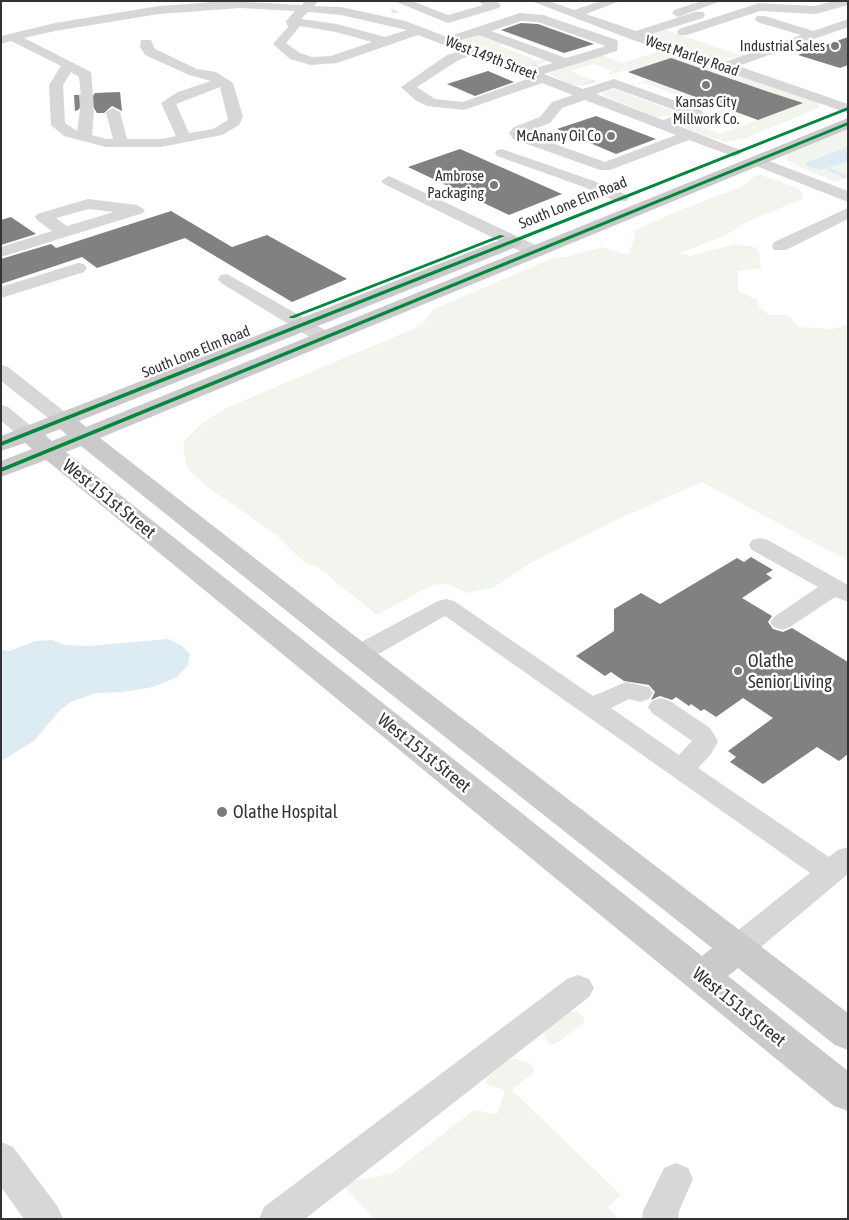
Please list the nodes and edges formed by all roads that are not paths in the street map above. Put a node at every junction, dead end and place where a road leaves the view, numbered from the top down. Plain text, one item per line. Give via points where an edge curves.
1 (400, 1) edge
2 (484, 1) edge
3 (537, 1) edge
4 (614, 1) edge
5 (715, 1) edge
6 (741, 1) edge
7 (847, 1) edge
8 (240, 3) edge
9 (308, 4) edge
10 (780, 8) junction
11 (421, 9) junction
12 (573, 14) junction
13 (120, 15) junction
14 (362, 15) junction
15 (761, 19) junction
16 (292, 21) junction
17 (388, 21) junction
18 (848, 23) edge
19 (337, 28) junction
20 (419, 30) junction
21 (478, 30) junction
22 (682, 32) dead end
23 (628, 34) junction
24 (813, 35) junction
25 (6, 39) edge
26 (703, 39) dead end
27 (446, 41) junction
28 (387, 42) junction
29 (471, 51) junction
30 (566, 63) junction
31 (68, 66) junction
32 (724, 67) junction
33 (537, 76) junction
34 (217, 78) junction
35 (86, 94) tunnel mouth
36 (585, 94) junction
37 (87, 110) tunnel mouth
38 (113, 112) tunnel mouth
39 (847, 112) edge
40 (664, 125) junction
41 (689, 135) junction
42 (84, 137) junction
43 (184, 138) junction
44 (121, 143) junction
45 (502, 153) dead end
46 (735, 153) junction
47 (756, 161) junction
48 (389, 181) dead end
49 (848, 197) edge
50 (621, 198) junction
51 (848, 213) edge
52 (65, 232) dead end
53 (514, 241) junction
54 (780, 246) dead end
55 (1, 252) edge
56 (536, 252) junction
57 (78, 268) dead end
58 (227, 279) dead end
59 (1, 293) edge
60 (303, 324) junction
61 (325, 338) junction
62 (1, 371) edge
63 (1, 411) edge
64 (63, 420) junction
65 (86, 436) junction
66 (39, 442) junction
67 (1, 444) edge
68 (1, 470) edge
69 (760, 545) dead end
70 (841, 591) edge
71 (782, 622) dead end
72 (359, 654) junction
73 (640, 693) dead end
74 (592, 707) junction
75 (661, 707) dead end
76 (681, 770) junction
77 (839, 865) edge
78 (738, 948) junction
79 (701, 977) junction
80 (578, 988) dead end
81 (848, 1034) edge
82 (848, 1094) edge
83 (1, 1158) edge
84 (676, 1179) dead end
85 (45, 1219) edge
86 (277, 1219) edge
87 (660, 1219) edge

1 - 11 street
2 - 11 street via 495,5 448,19
3 - 12 street, West Marley Road
4 - 12 street
5 - 23 street
6 - 23 street
7 - 10 street via 816,10
8 - 9 street, West 149th Street
8 - 13 street, West 149th Street
9 - 14 street, West 149th Street
9 - 16 street
10 - 15 street
10 - 22 street via 759,7
11 - 17 street
12 - 23 street, West Marley Road
13 - 25 street, West 149th Street
13 - 34 street via 150,52 194,72
14 - 17 street, West 149th Street
14 - 19 street
15 - 24 street
15 - 26 street
16 - 19 street
16 - 28 street via 294,27 279,44 295,56 311,62 332,60
17 - 20 street, West 149th Street
18 - 24 street
19 - 28 street
20 - 27 street, West 149th Street
20 - 28 street
21 - 27 street
21 - 30 street
21 - 30 street via 520,17 539,18 612,43 612,48
23 - 32 street, West Marley Road
24 - 32 street
25 - 31 street
27 - 29 street, West 149th Street
29 - 33 street, West 149th Street
29 - 33 street via 452,58 408,87 432,103 464,106
30 - 33 street
31 - 35 street via 86,75
31 - 42 street via 56,85 58,125 69,133
32 - 39 street, West Marley Road
33 - 36 street, West 149th Street
34 - 43 street via 168,103
34 - 43 street via 226,83 236,117 234,122 217,132
36 - 40 street, West 149th Street
36 - 40 street via 614,82 696,113
36 - 41 street via 557,105 545,120 516,133 605,167
37 - 42 street
38 - 44 street
39 - 46 main road, South Lone Elm Road
39 - 47 main road, South Lone Elm Road
40 - 41 street, West 149th Street
41 - 46 street, West 149th Street
42 - 44 street
43 - 44 street via 161,143
45 - 50 street
46 - 50 main road, South Lone Elm Road
47 - 49 street
47 - 56 main road, South Lone Elm Road
48 - 53 street
50 - 53 main road, South Lone Elm Road
51 - 54 street
52 - 55 street
53 - 56 street
53 - 60 main road, South Lone Elm Road
56 - 61 main road, South Lone Elm Road
57 - 59 street
58 - 60 street
60 - 61 street
60 - 64 main road, South Lone Elm Road
61 - 65 main road, South Lone Elm Road
62 - 64 street, West 151st Street
63 - 66 street, West 151st Street
64 - 65 main road, West 151st Street
64 - 66 main road, South Lone Elm Road
65 - 66 main road, South Lone Elm Road
65 - 72 main road, West 151st Street
66 - 67 main road, South Lone Elm Road
66 - 68 main road, South Lone Elm Road
66 - 79 main road, West 151st Street
69 - 70 street
70 - 71 street
72 - 74 street via 446,606
72 - 78 main road, West 151st Street
73 - 74 street via 626,690
74 - 76 street
75 - 76 street via 702,734 705,741
76 - 77 street
77 - 78 street
78 - 79 main road
78 - 81 main road, West 151st Street
79 - 82 main road, West 151st Street
80 - 86 street
83 - 85 street
84 - 87 street

